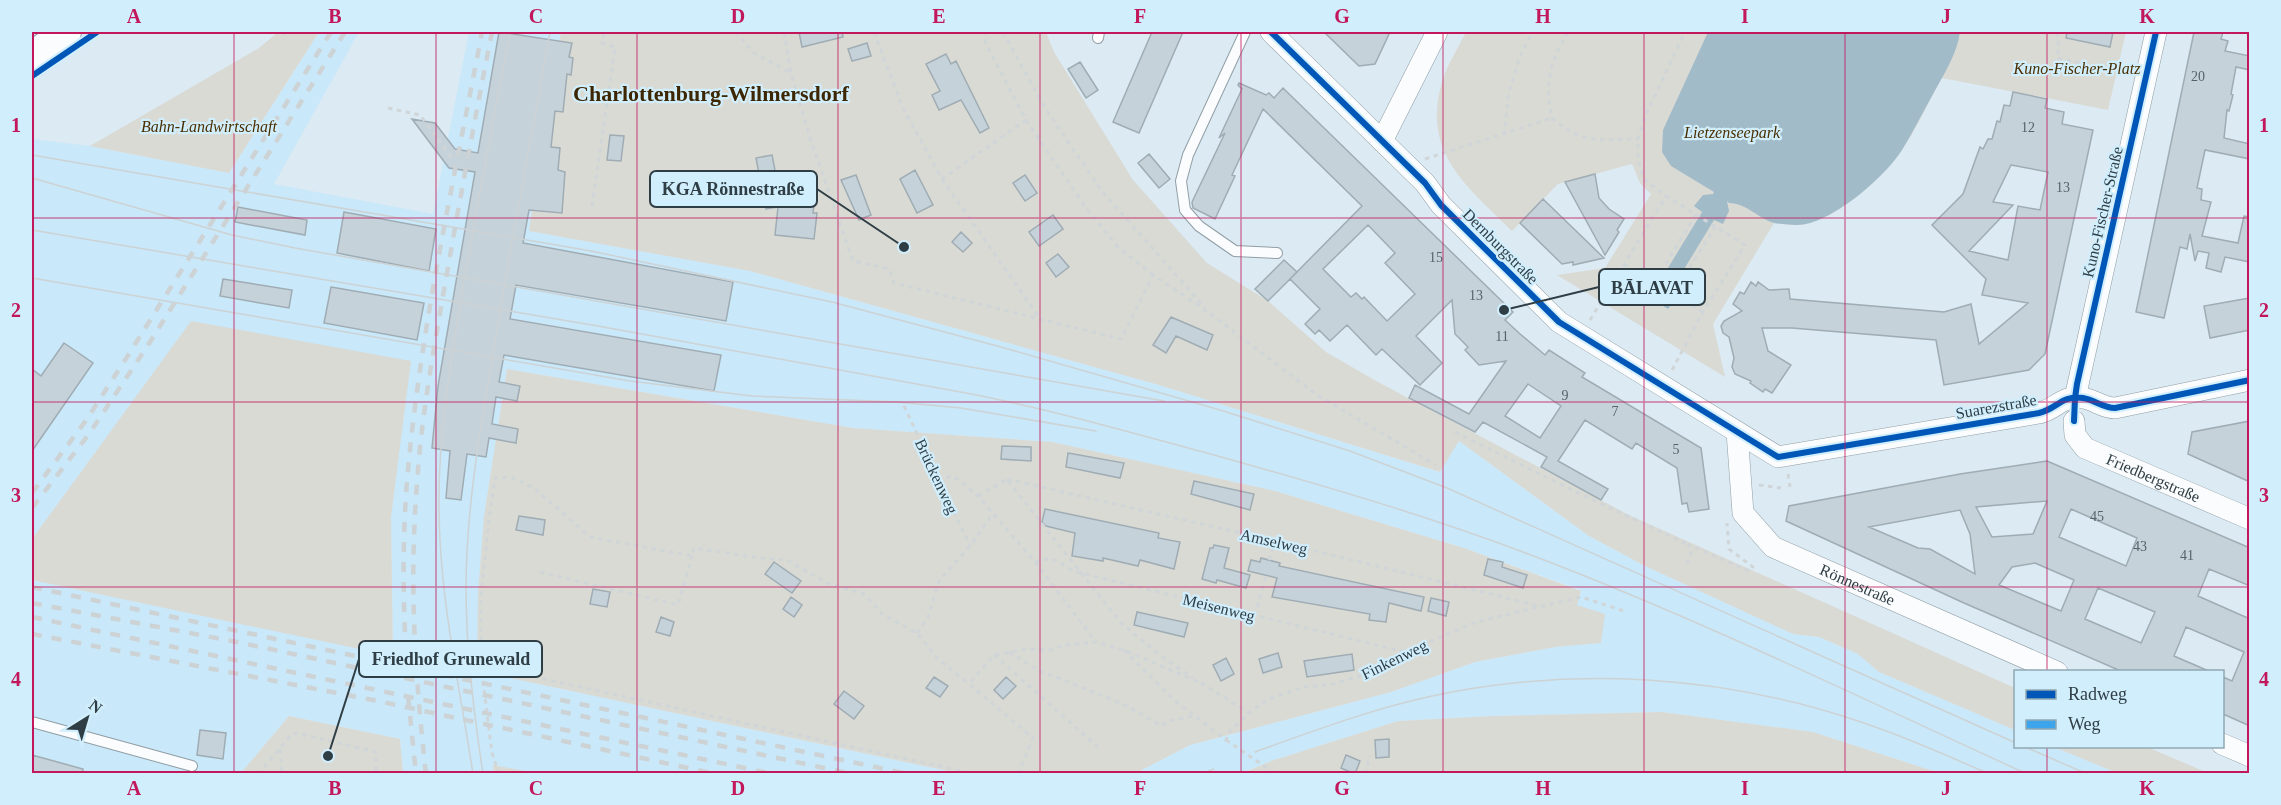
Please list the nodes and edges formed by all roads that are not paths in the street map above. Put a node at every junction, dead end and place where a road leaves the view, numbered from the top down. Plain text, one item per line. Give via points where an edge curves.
1 (66, 32) edge
2 (1245, 32) edge
3 (1271, 32) edge
4 (1437, 32) edge
5 (2156, 32) edge
6 (32, 57) edge
7 (1382, 141) junction
8 (1277, 253) dead end
9 (2250, 380) edge
10 (2074, 398) junction
11 (2074, 421) dead end
12 (1742, 436) junction
13 (2250, 519) edge
14 (2052, 670) edge
15 (32, 722) edge
16 (2224, 744) edge
17 (2250, 756) edge
18 (192, 766) dead end

1 - 6 main road
2 - 8 lane via 1188,155 1181,181 1185,210 1199,226 1235,251
3 - 7 street, Dernburgstraße
4 - 7 street
5 - 10 street, Kuno-Fischer-Straße
7 - 12 street, Dernburgstraße via 1559,322
9 - 10 street via 2115,408
10 - 12 street, Suarezstraße via 2039,413 1778,458
11 - 13 street, Friedbergstraße via 2075,435 2085,448
12 - 14 street, Rönnestraße via 1743,513 1773,547
15 - 18 lane
16 - 17 street

